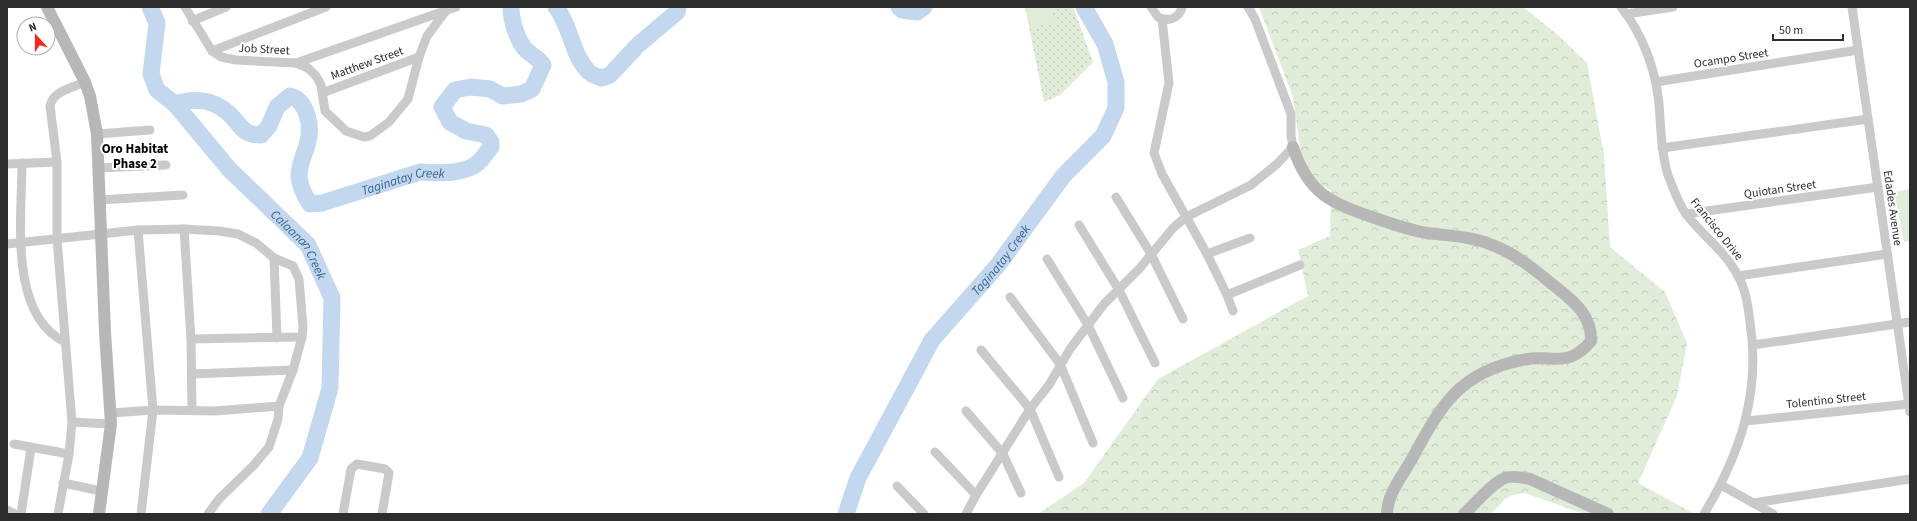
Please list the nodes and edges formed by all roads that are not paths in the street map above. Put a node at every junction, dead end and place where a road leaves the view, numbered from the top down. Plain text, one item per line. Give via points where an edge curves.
1 (47, 7) edge
2 (184, 7) edge
3 (226, 7) edge
4 (326, 7) edge
5 (456, 7) edge
6 (1151, 7) edge
7 (1182, 7) edge
8 (1248, 7) edge
9 (1673, 7) edge
10 (1852, 7) edge
11 (444, 9) edge
12 (1623, 10) edge
13 (1162, 19) junction
14 (192, 20) junction
15 (1858, 50) junction
16 (212, 51) junction
17 (419, 57) junction
18 (296, 63) junction
19 (85, 82) junction
20 (1656, 82) junction
21 (322, 93) junction
22 (1868, 119) junction
23 (150, 130) dead end
24 (97, 134) junction
25 (1293, 147) junction
26 (1662, 148) junction
27 (57, 162) junction
28 (7, 164) edge
29 (22, 164) junction
30 (166, 165) dead end
31 (98, 168) junction
32 (1878, 187) junction
33 (183, 195) dead end
34 (1116, 197) dead end
35 (99, 200) junction
36 (1686, 214) junction
37 (1186, 217) junction
38 (1079, 225) dead end
39 (184, 229) junction
40 (138, 230) junction
41 (101, 234) junction
42 (1250, 238) dead end
43 (57, 239) junction
44 (21, 243) junction
45 (7, 244) edge
46 (1151, 254) junction
47 (1207, 254) junction
48 (1887, 254) junction
49 (274, 258) junction
50 (1047, 259) dead end
51 (1300, 265) dead end
52 (1738, 276) junction
53 (1119, 290) junction
54 (1227, 295) junction
55 (1010, 297) dead end
56 (1233, 312) dead end
57 (1183, 319) dead end
58 (1910, 322) edge
59 (1897, 324) junction
60 (1088, 325) junction
61 (302, 337) junction
62 (277, 338) junction
63 (191, 339) junction
64 (65, 342) junction
65 (1753, 344) junction
66 (981, 350) dead end
67 (1155, 363) dead end
68 (1060, 364) junction
69 (293, 370) junction
70 (192, 374) junction
71 (1123, 398) dead end
72 (279, 406) junction
73 (1909, 408) edge
74 (1030, 409) junction
75 (153, 410) junction
76 (192, 410) junction
77 (966, 411) dead end
78 (111, 419) junction
79 (1746, 421) junction
80 (72, 422) junction
81 (1093, 443) dead end
82 (14, 444) dead end
83 (31, 448) junction
84 (935, 452) dead end
85 (69, 454) junction
86 (1003, 454) junction
87 (1059, 477) dead end
88 (1910, 479) edge
89 (63, 483) junction
90 (1722, 484) junction
91 (897, 486) dead end
92 (101, 491) junction
93 (1022, 493) dead end
94 (976, 496) junction
95 (1754, 503) junction
96 (7, 510) edge
97 (15, 514) edge
98 (21, 514) edge
99 (58, 514) edge
100 (99, 514) edge
101 (140, 514) edge
102 (208, 514) edge
103 (343, 514) edge
104 (382, 514) edge
105 (924, 514) edge
106 (966, 514) edge
107 (1387, 514) edge
108 (1464, 514) edge
109 (1608, 514) edge
110 (1704, 514) edge
111 (1773, 514) edge

1 - 19 street
2 - 14 street
3 - 14 street
4 - 16 street
5 - 11 street
6 - 13 street
7 - 13 street via 1176,17
8 - 25 street via 1255,19 1291,114
9 - 12 street
10 - 15 street, Edades Avenue
11 - 17 street, Job Street via 427,36
11 - 18 street
12 - 20 street, Francisco Drive via 1637,31
13 - 37 street via 1168,83 1154,154
14 - 16 street
15 - 20 street, Ocampo Street
15 - 22 street, Edades Avenue
16 - 18 street, Job Street via 221,57 236,60
17 - 21 street, Matthew Street
17 - 21 street, Job Street via 408,99 389,122 370,136 357,136 346,131 325,111
18 - 21 street, Job Street via 308,68 316,76
19 - 24 street
19 - 27 street via 57,94 52,99 50,106
20 - 26 street, Francisco Drive
22 - 26 street
22 - 32 street, Edades Avenue
23 - 24 street
24 - 31 street
25 - 37 street via 1251,185
25 - 107 street via 1307,179 1332,202 1403,228 1476,239 1506,251 1564,294 1584,313 1592,329 1592,341 1575,356 1559,359 1523,359 1493,368 1455,391 1394,488
26 - 36 street, Francisco Drive via 1668,175
27 - 29 street
27 - 43 street
28 - 29 street
29 - 44 street
30 - 31 street
31 - 35 street
32 - 36 street, Quiotan Street
32 - 48 street, Edades Avenue
33 - 35 street
34 - 46 street
35 - 41 street
36 - 52 street, Francisco Drive
37 - 46 street
37 - 47 street
38 - 53 street
39 - 40 street
39 - 49 street via 238,234 256,243
39 - 63 street
40 - 41 street
40 - 75 street
41 - 43 street
41 - 78 street
42 - 47 street
43 - 44 street
43 - 64 street
44 - 45 street
44 - 64 street via 25,283 33,306 45,328 54,337
46 - 53 street
46 - 57 street
47 - 54 street
48 - 52 street
48 - 59 street, Edades Avenue
49 - 61 street via 293,266 297,274
49 - 62 street
50 - 60 street
51 - 54 street
52 - 65 street, Francisco Drive via 1747,299
53 - 60 street
53 - 67 street
54 - 56 street
55 - 68 street
58 - 59 street
59 - 65 street
59 - 73 street, Edades Avenue
60 - 68 street
60 - 71 street
61 - 62 street
61 - 69 street
62 - 63 street
63 - 70 street
64 - 80 street
65 - 79 street, Francisco Drive via 1753,374
66 - 74 street
68 - 74 street via 1049,385
68 - 81 street
69 - 70 street
69 - 72 street
70 - 76 street
72 - 76 street via 215,411
72 - 102 street via 278,419 269,447
73 - 79 street, Tolentino Street
74 - 86 street
74 - 87 street
75 - 76 street
75 - 78 street
75 - 101 street
77 - 86 street
78 - 80 street
78 - 92 street via 109,449
79 - 90 street, Francisco Drive
80 - 85 street
82 - 83 street
83 - 85 street
83 - 98 street
84 - 94 street
85 - 89 street
86 - 93 street
86 - 94 street
88 - 95 street
89 - 92 street
89 - 99 street
90 - 95 street
90 - 110 street, Francisco Drive
91 - 105 street
92 - 100 street
94 - 106 street
95 - 111 street
96 - 97 street
103 - 104 street via 351,469 358,464 385,469 389,473
108 - 109 street via 1498,482 1517,477 1530,479

